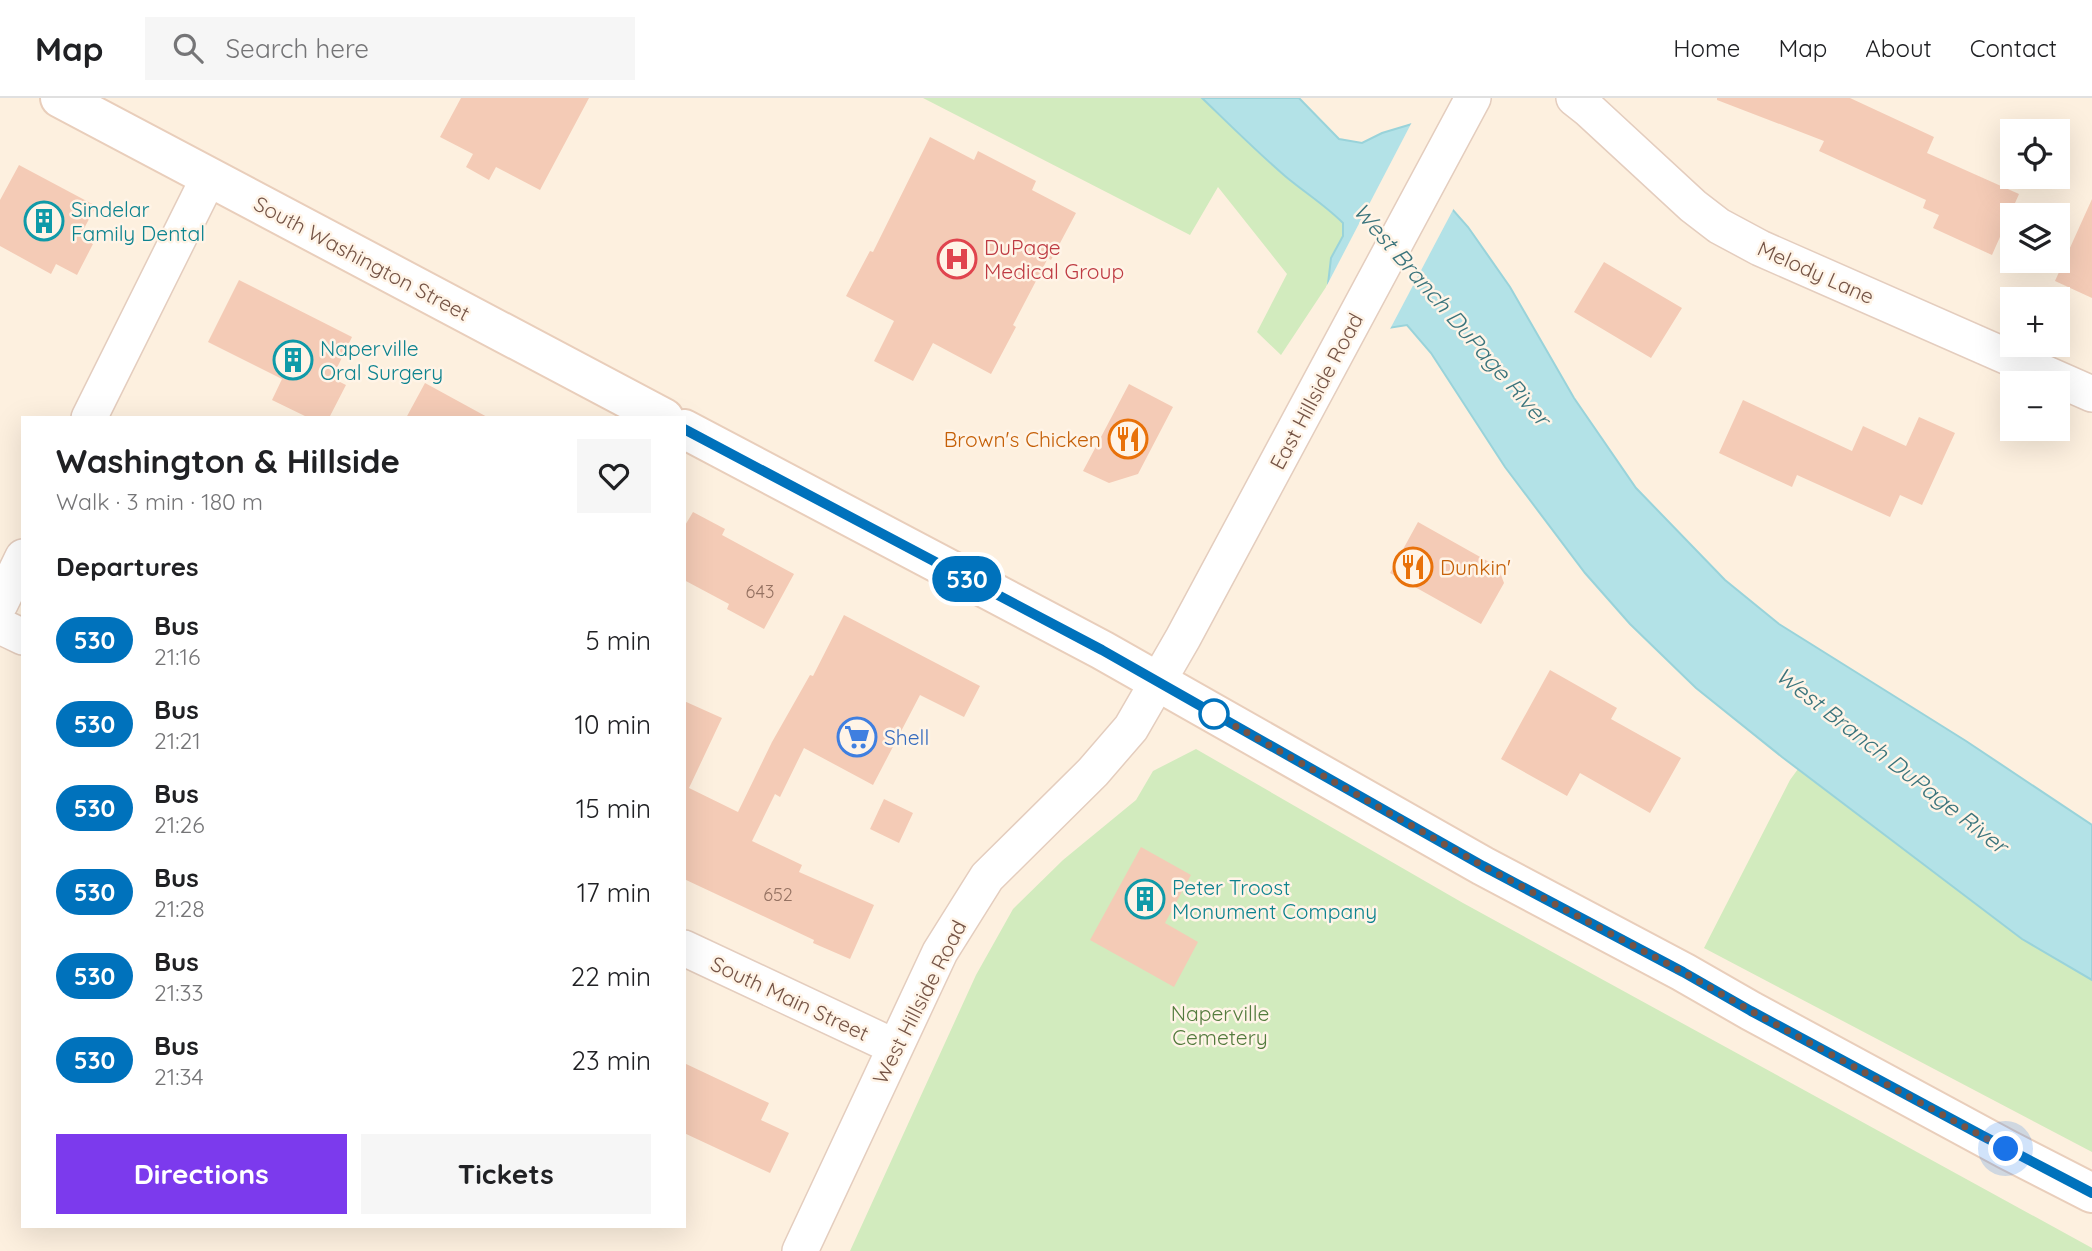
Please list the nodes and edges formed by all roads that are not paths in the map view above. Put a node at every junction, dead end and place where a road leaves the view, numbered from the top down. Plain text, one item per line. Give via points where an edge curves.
1 (61, 98) edge
2 (1574, 98) edge
3 (1471, 101) edge
4 (209, 177) junction
5 (2092, 394) edge
6 (90, 416) edge
7 (660, 416) edge
8 (686, 430) edge
9 (21, 560) edge
10 (0, 604) edge
11 (0, 626) edge
12 (21, 635) edge
13 (1157, 682) junction
14 (686, 949) edge
15 (895, 1047) junction
16 (2092, 1193) edge
17 (800, 1251) edge

1 - 4 main road, South Washington Street
2 - 5 street, Melody Lane via 1719,226
3 - 13 street, East Hillside Road
4 - 6 street
4 - 7 main road, South Washington Street
8 - 13 main road
9 - 10 street
11 - 12 street
13 - 15 street, West Hillside Road via 1131,727 1093,772 987,877 940,952
13 - 16 main road via 1483,866
14 - 15 street, South Main Street
15 - 17 street, West Hillside Road

